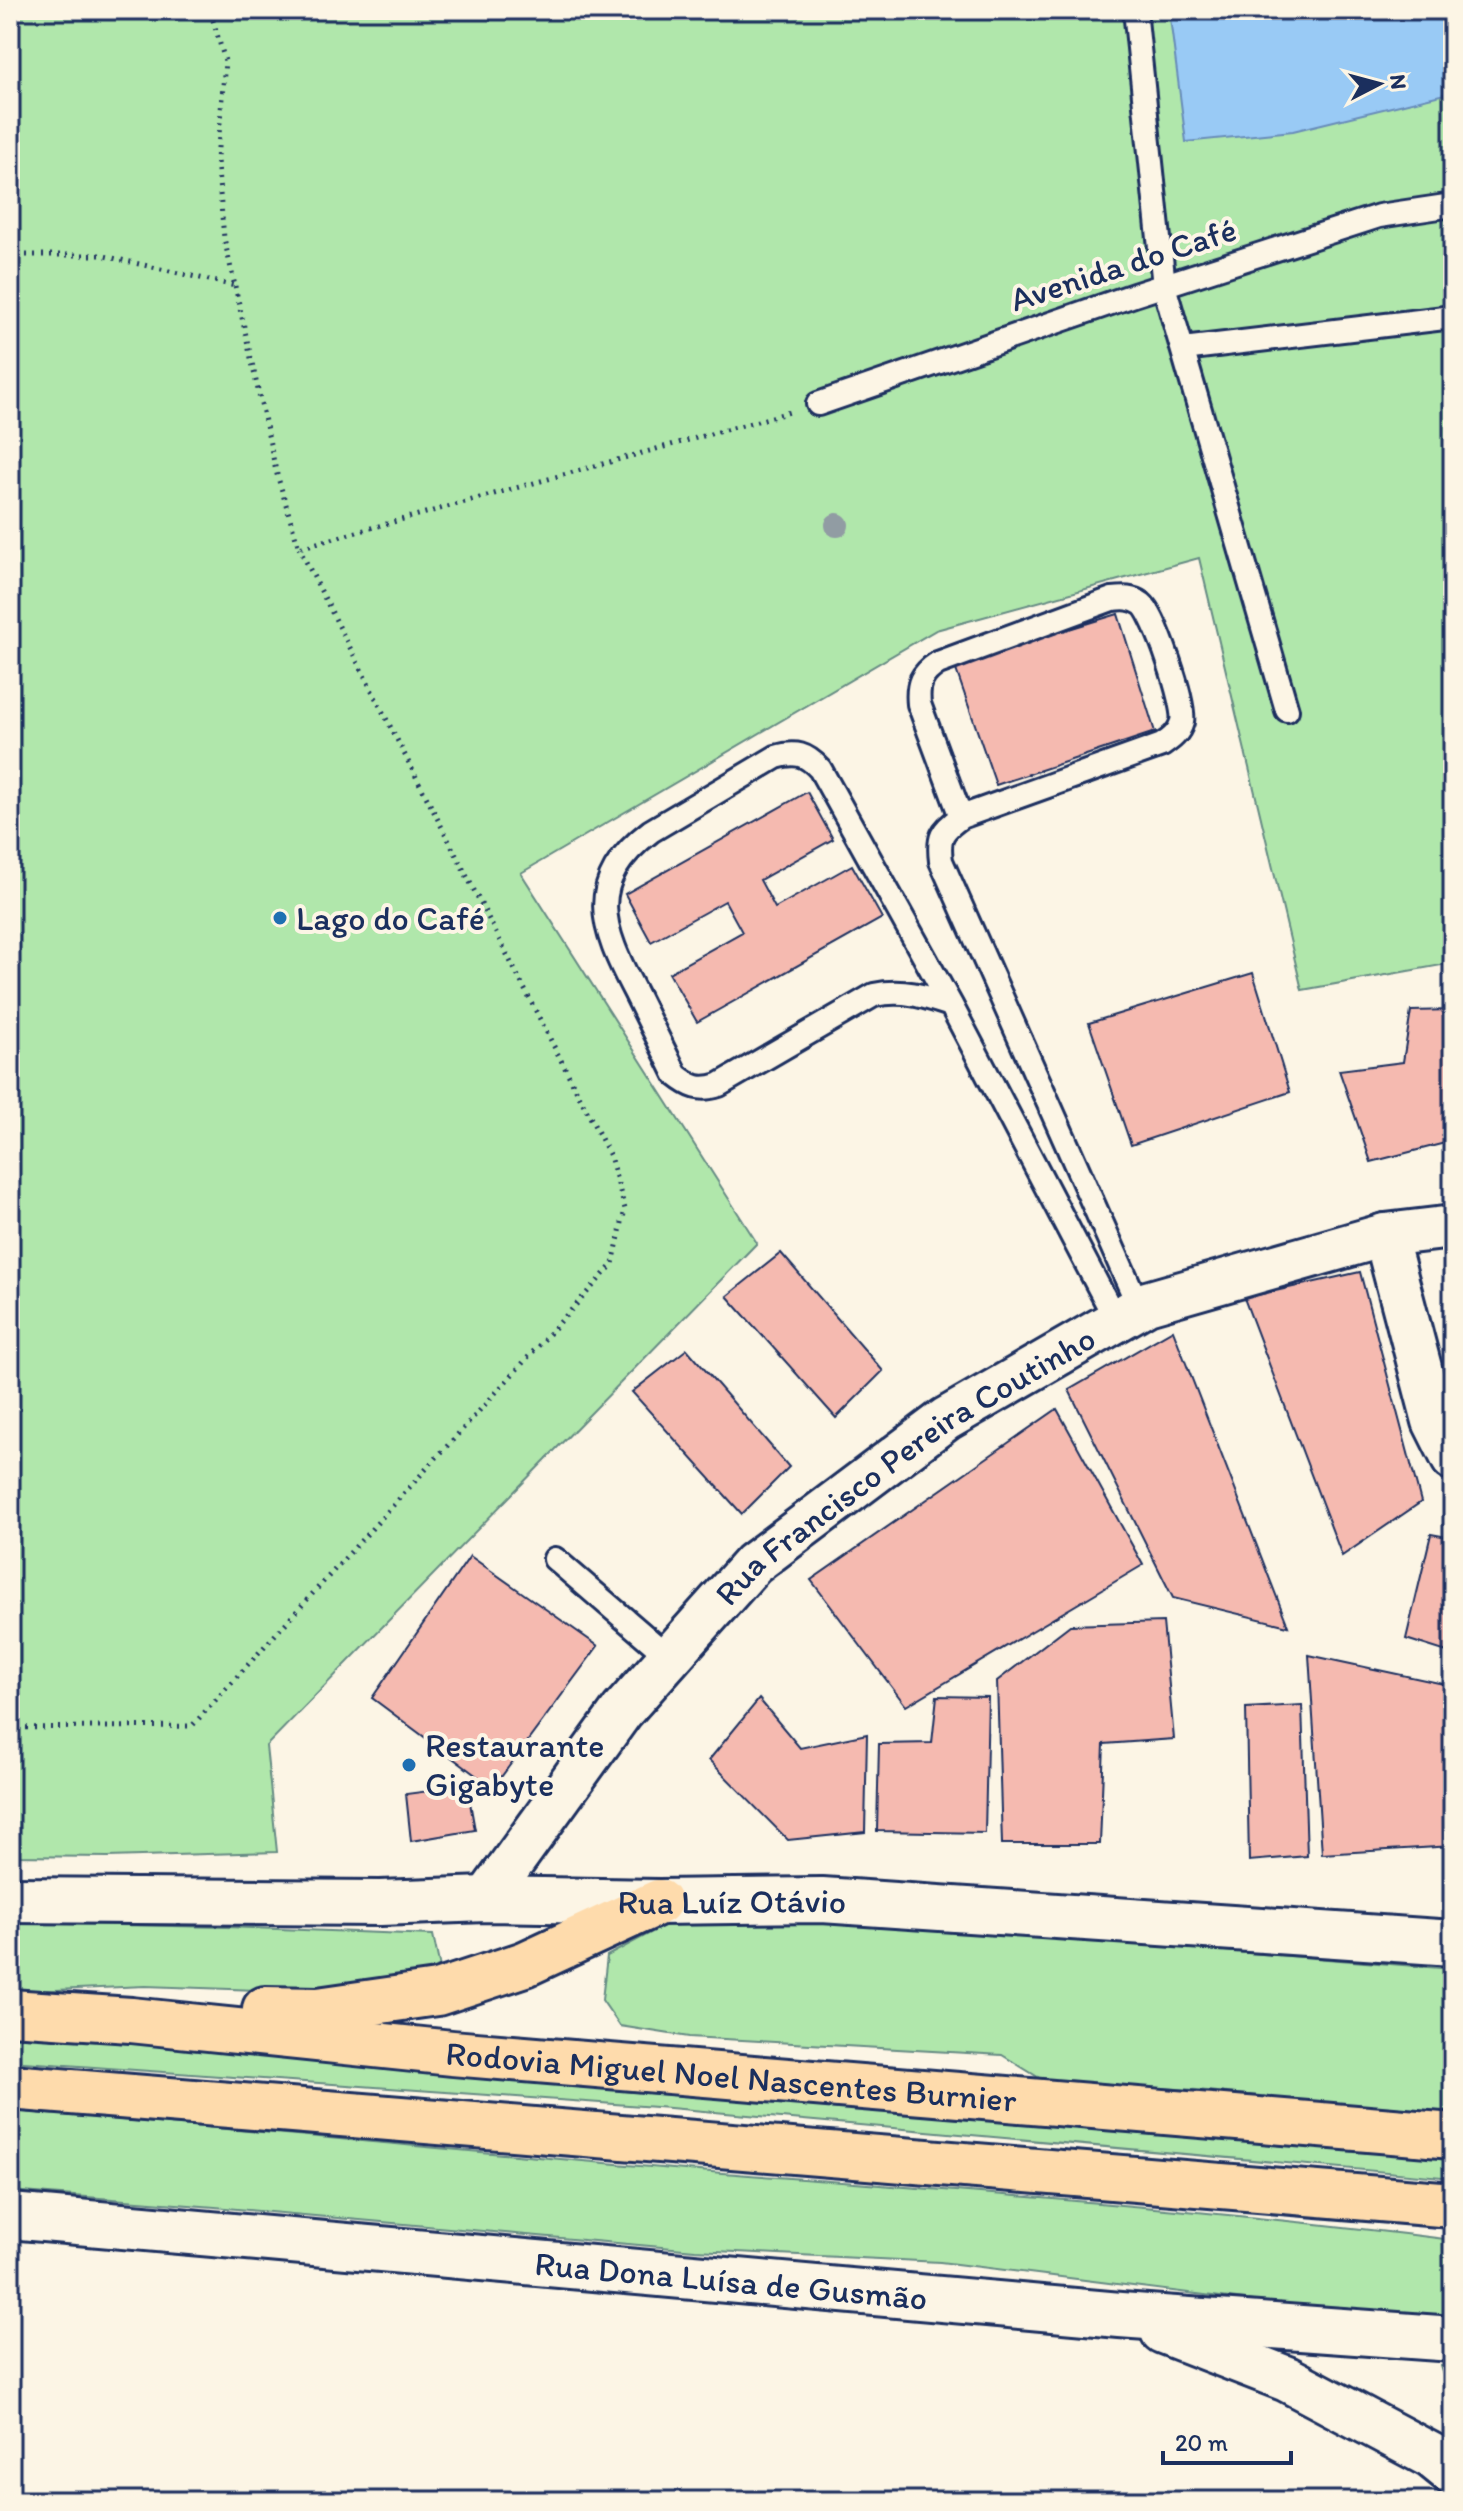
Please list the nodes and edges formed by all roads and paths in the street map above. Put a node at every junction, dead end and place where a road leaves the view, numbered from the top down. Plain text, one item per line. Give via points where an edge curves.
1 (210, 10) edge
2 (1135, 10) edge
3 (1453, 205) edge
4 (10, 255) edge
5 (235, 286) junction
6 (1164, 286) junction
7 (1453, 317) edge
8 (1183, 349) junction
9 (818, 404) joint
10 (299, 548) junction
11 (1287, 710) dead end
12 (961, 817) junction
13 (951, 1005) junction
14 (1453, 1227) edge
15 (1385, 1235) junction
16 (1128, 1314) junction
17 (1453, 1459) edge
18 (555, 1559) dead end
19 (670, 1658) junction
20 (10, 1728) edge
21 (486, 1899) junction
22 (10, 1900) edge
23 (659, 1902) junction
24 (1453, 1943) edge
25 (10, 2012) edge
26 (131, 2020) junction
27 (10, 2087) edge
28 (1453, 2136) edge
29 (1453, 2205) edge
30 (10, 2216) edge
31 (1120, 2315) junction
32 (1453, 2339) edge
33 (1453, 2473) edge

1 - 5 path via 225,61 217,160 224,238
2 - 6 lane
3 - 6 lane, Avenida do Café via 1379,216
4 - 5 path via 100,255
5 - 10 path via 276,471
6 - 8 lane
6 - 9 lane, Avenida do Café
7 - 8 lane
8 - 11 lane
9 - 10 path
10 - 20 path via 610,1156 625,1209 613,1264 192,1726
12 - 12 lane via 919,704 917,687 924,672 1112,599 1129,598 1144,605 1181,705 1182,721 1175,736
12 - 16 lane via 945,829 939,844 941,861
13 - 13 lane via 809,757 792,752 776,757 651,831 618,863 608,884 607,932 615,954 676,1075 688,1085 704,1090 719,1085 874,995 911,992
13 - 16 lane
14 - 15 street, Rua Francisco Pereira Coutinho
15 - 16 street, Rua Francisco Pereira Coutinho
15 - 17 street via 1434,1421
16 - 19 street, Rua Francisco Pereira Coutinho via 946,1419 753,1564
18 - 19 lane
19 - 21 street, Rua Francisco Pereira Coutinho via 622,1711
21 - 22 street, Rua Luíz Otávio
21 - 23 street, Rua Luíz Otávio
23 - 24 street, Rua Luíz Otávio via 822,1900
23 - 26 highway via 525,1964 437,1993 318,2010 236,2008
25 - 26 highway, Rodovia Miguel Noel Nascentes Burnier
26 - 28 highway, Rodovia Miguel Noel Nascentes Burnier via 484,2056
27 - 29 highway, Rodovia Miguel Noel Nascentes Burnier
30 - 31 street, Rua Dona Luísa de Gusmão
31 - 32 street, Rua Dona Luísa de Gusmão
31 - 33 street via 1287,2379 1432,2456

